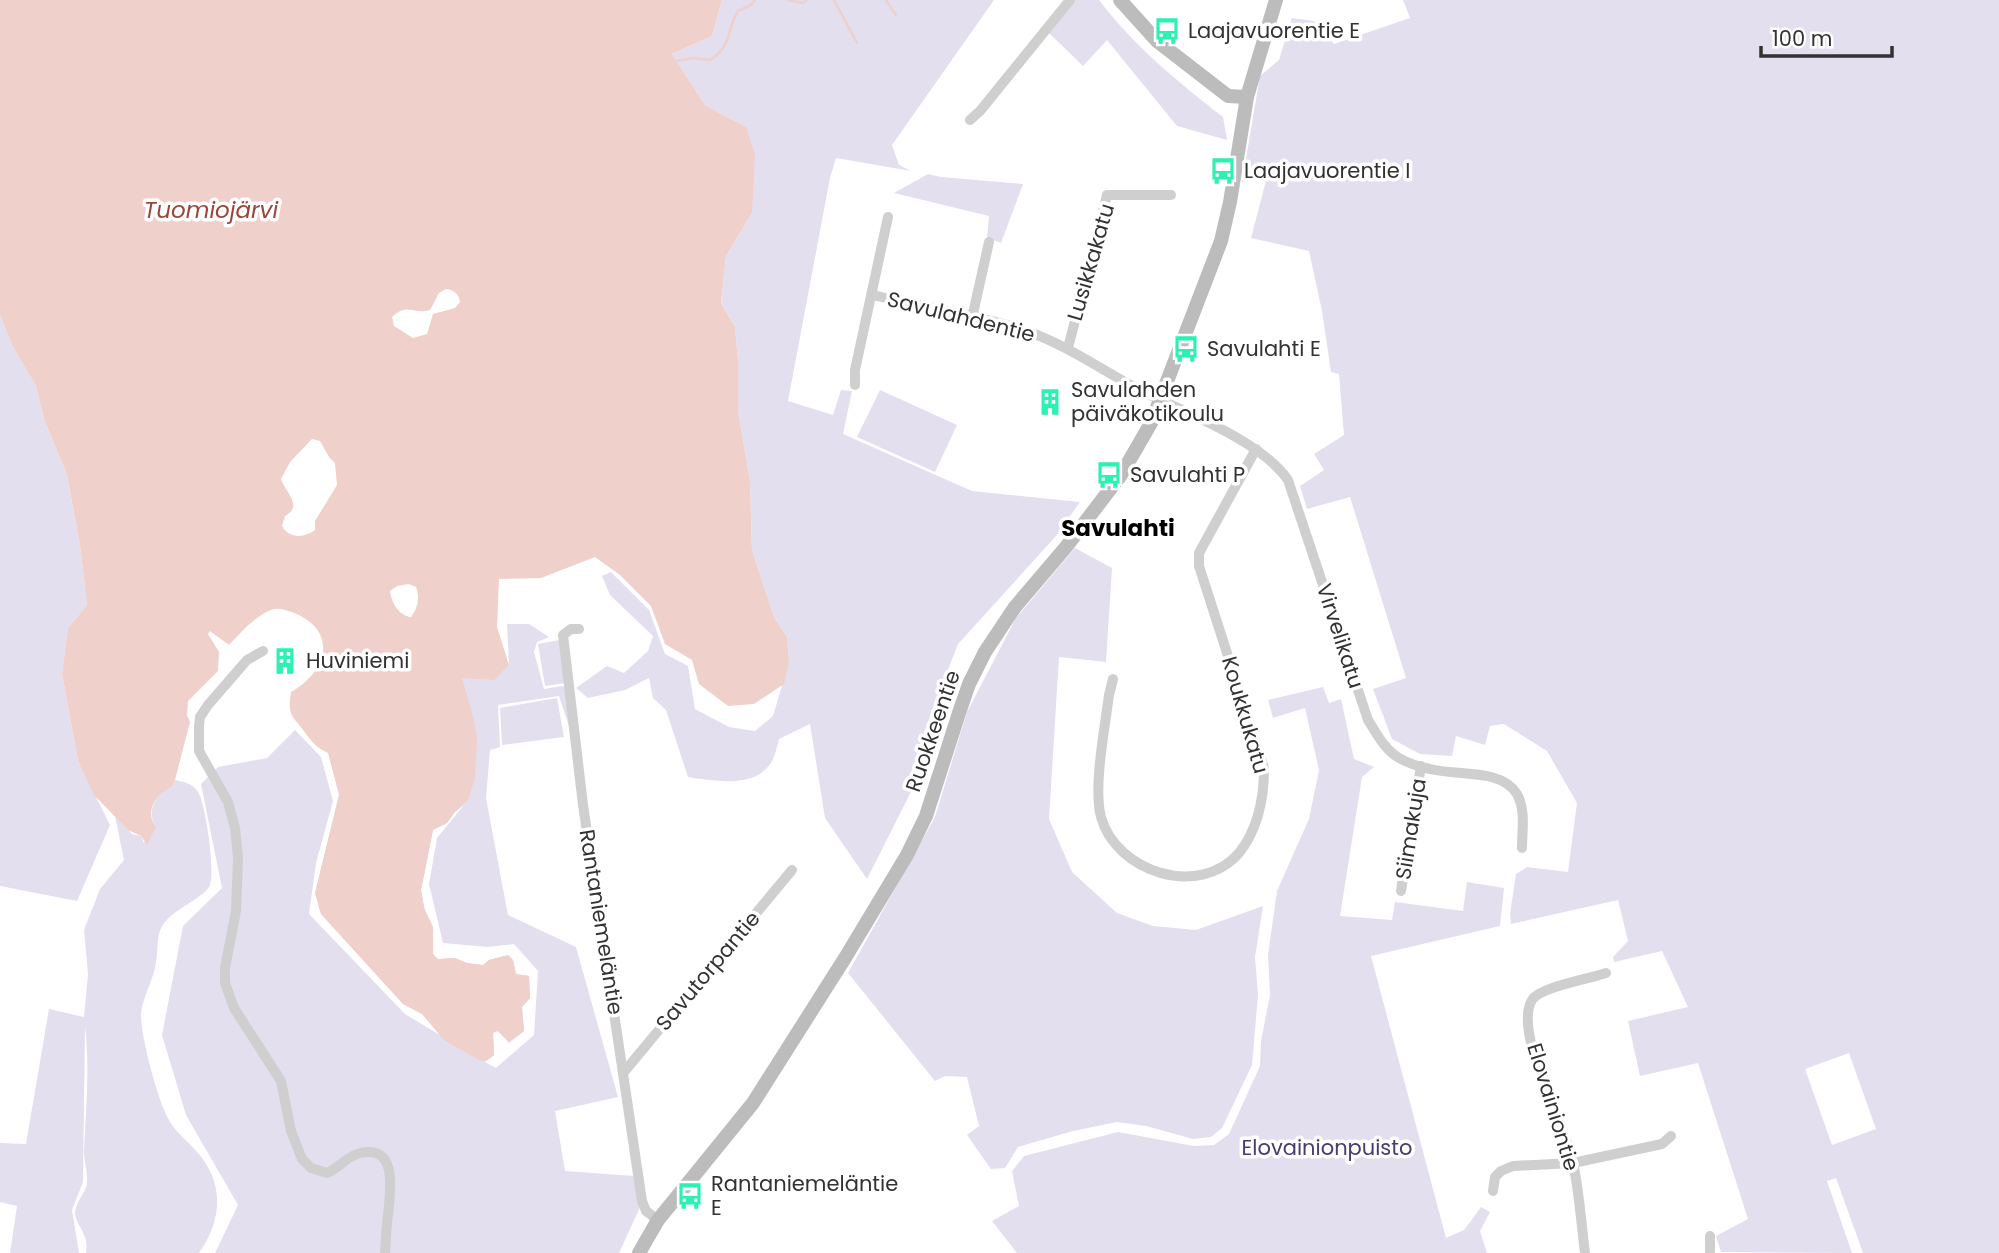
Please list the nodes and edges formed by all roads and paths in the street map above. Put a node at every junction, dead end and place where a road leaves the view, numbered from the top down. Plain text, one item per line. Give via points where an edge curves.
1 (1070, 0) edge
2 (1120, 0) edge
3 (1276, 0) edge
4 (1247, 97) junction
5 (970, 120) dead end
6 (1171, 195) dead end
7 (888, 217) dead end
8 (989, 242) dead end
9 (873, 295) junction
10 (972, 318) junction
11 (1068, 348) junction
12 (855, 385) dead end
13 (1160, 399) junction
14 (1256, 449) junction
15 (579, 629) dead end
16 (264, 651) dead end
17 (1113, 679) dead end
18 (1420, 766) junction
19 (1522, 848) dead end
20 (792, 870) dead end
21 (1401, 891) dead end
22 (1606, 972) dead end
23 (624, 1072) junction
24 (1671, 1136) dead end
25 (1573, 1163) junction
26 (1493, 1191) dead end
27 (658, 1220) junction
28 (1710, 1237) dead end
29 (386, 1253) edge
30 (639, 1253) edge
31 (1586, 1253) edge
32 (1710, 1253) edge

1 - 5 street
2 - 4 street via 1157,41 1228,96
3 - 4 street, Ruokkeentie
4 - 13 street, Ruokkeentie via 1221,241
6 - 11 street, Lusikkakatu via 1107,195
7 - 9 street
8 - 10 street
9 - 10 street, Savulahdentie
9 - 12 street
10 - 11 street, Savulahdentie via 1029,332
11 - 13 street, Savulahdentie
13 - 14 street, Virvelikatu
13 - 27 street, Ruokkeentie via 1121,474 985,652 962,703 926,816 876,909 752,1102
14 - 17 street, Koukkukatu via 1199,553 1199,566 1264,768 1264,796 1256,821 1240,851 1221,866 1183,876 1146,869 1124,854 1106,830 1098,797
14 - 18 street, Virvelikatu via 1279,466 1288,480 1368,720 1383,744 1398,757
15 - 23 street, Rantaniemeläntie via 563,635 583,805
16 - 29 street via 247,660 200,717 200,751 228,802 238,858 225,983 234,1008 281,1081 294,1143 306,1164 327,1173 364,1152 378,1155 387,1164 391,1186
18 - 19 street, Virvelikatu via 1505,782 1516,793 1522,810
18 - 21 street, Siimakuja
20 - 23 street, Savutorpantie
22 - 25 street, Elovainiontie via 1545,990 1533,998 1526,1015 1539,1072
23 - 27 street, Rantaniemeläntie via 642,1201
24 - 25 street via 1662,1144
25 - 26 street via 1513,1166 1495,1177
25 - 31 street, Elovainiontie
27 - 30 street, Ruokkeentie
28 - 32 street

